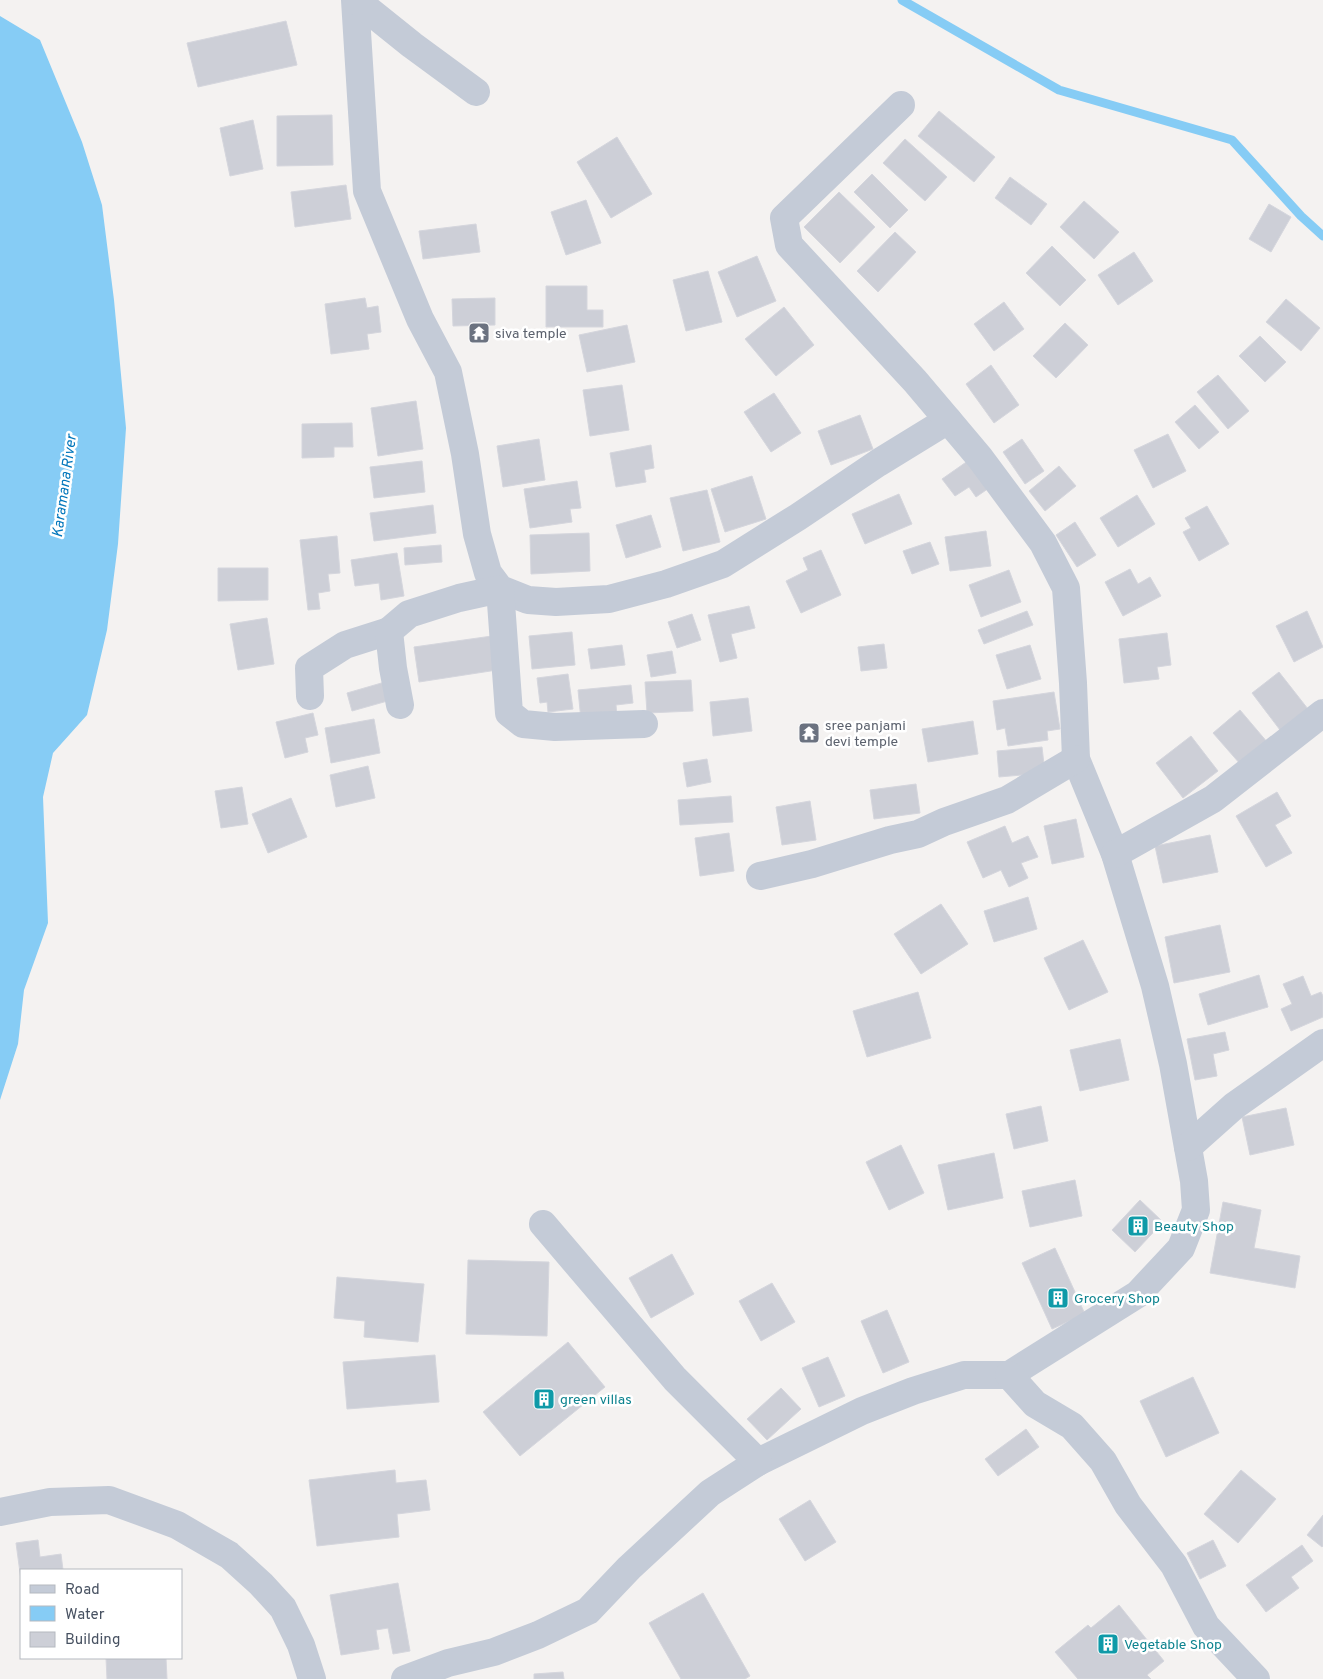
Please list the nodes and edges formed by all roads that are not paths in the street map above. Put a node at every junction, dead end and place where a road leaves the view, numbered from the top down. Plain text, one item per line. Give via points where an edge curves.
1 (356, 0) edge
2 (476, 92) dead end
3 (901, 106) dead end
4 (948, 420) junction
5 (500, 589) junction
6 (389, 631) junction
7 (310, 696) dead end
8 (400, 705) dead end
9 (1323, 713) edge
10 (644, 724) dead end
11 (1076, 759) junction
12 (1115, 854) junction
13 (760, 876) dead end
14 (1323, 1043) edge
15 (1188, 1147) junction
16 (543, 1224) dead end
17 (1009, 1375) junction
18 (758, 1462) junction
19 (0, 1512) edge
20 (312, 1679) edge
21 (405, 1679) edge
22 (1256, 1679) edge

1 - 2 street
1 - 5 street via 367,191 420,319 448,372 477,534 488,573
3 - 4 street via 784,218 789,245
4 - 5 street via 723,564 610,599 528,600
4 - 11 street via 1043,543 1066,588
5 - 6 street via 409,614
5 - 10 street via 509,713 523,724 547,726
6 - 7 street via 345,645 310,668
6 - 8 street
9 - 12 street via 1213,799
11 - 12 street
11 - 13 street via 1007,800 918,834
12 - 15 street via 1155,986
14 - 15 street via 1234,1106
15 - 17 street via 1196,1210 1181,1248 1138,1294
16 - 18 street via 675,1379
17 - 18 street via 964,1375 914,1391 862,1411
17 - 22 street via 1035,1404 1072,1426 1103,1461 1128,1505 1174,1565 1206,1626
18 - 21 street via 710,1494 629,1568 588,1612 494,1652 448,1663
19 - 20 street via 50,1502 110,1500 177,1525 229,1554 283,1608 302,1645

